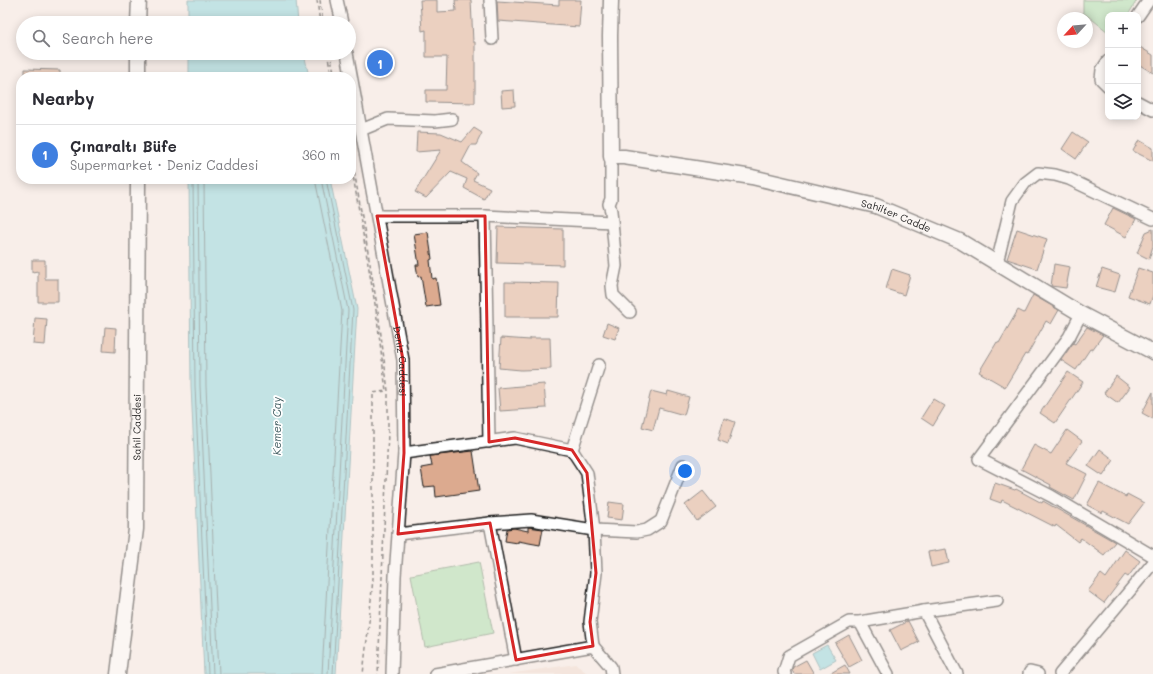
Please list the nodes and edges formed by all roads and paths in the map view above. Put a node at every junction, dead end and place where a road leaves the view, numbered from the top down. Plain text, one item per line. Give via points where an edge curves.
1 (138, 0) edge
2 (318, 0) edge
3 (337, 0) edge
4 (490, 0) edge
5 (611, 0) edge
6 (1149, 0) edge
7 (1141, 12) edge
8 (138, 16) edge
9 (321, 16) edge
10 (340, 16) edge
11 (492, 39) dead end
12 (138, 60) edge
13 (330, 60) edge
14 (348, 60) edge
15 (1105, 66) edge
16 (138, 72) edge
17 (333, 72) edge
18 (350, 72) edge
19 (1105, 83) edge
20 (356, 102) edge
21 (1141, 104) edge
22 (1153, 110) edge
23 (452, 119) dead end
24 (361, 130) junction
25 (611, 157) junction
26 (356, 181) edge
27 (138, 184) edge
28 (354, 184) edge
29 (377, 216) junction
30 (485, 216) junction
31 (1153, 220) edge
32 (612, 222) junction
33 (997, 263) junction
34 (630, 312) dead end
35 (1082, 314) junction
36 (1153, 352) edge
37 (599, 365) dead end
38 (489, 442) junction
39 (572, 450) junction
40 (404, 453) junction
41 (684, 465) dead end
42 (490, 523) junction
43 (594, 530) junction
44 (398, 534) junction
45 (1153, 556) edge
46 (1153, 563) edge
47 (997, 601) dead end
48 (924, 611) junction
49 (860, 622) junction
50 (593, 646) junction
51 (516, 660) junction
52 (488, 669) edge
53 (118, 674) edge
54 (363, 674) edge
55 (378, 674) edge
56 (392, 674) edge
57 (435, 674) edge
58 (612, 674) edge
59 (785, 674) edge
60 (888, 674) edge
61 (957, 674) edge
62 (1028, 674) edge
63 (1038, 674) edge
64 (1060, 674) edge

1 - 8 street
2 - 9 path
3 - 10 street
4 - 11 street
5 - 25 street
6 - 7 street
12 - 16 street
13 - 17 path
14 - 18 street, Deniz Caddesi
15 - 19 street via 1101,79
20 - 24 street, Deniz Caddesi
21 - 22 street
23 - 24 street via 388,119
24 - 29 street, Deniz Caddesi
25 - 32 street via 609,204
25 - 33 street, Sahilter Cadde via 752,177 876,206 960,241
26 - 55 path via 378,311 388,392
27 - 53 street, Sahil Caddesi via 136,529
28 - 54 path via 376,310 386,391 373,393 373,578
29 - 30 street
29 - 40 street, Deniz Caddesi via 403,360
30 - 32 street
30 - 38 street
31 - 33 street via 1069,179 1038,173 1012,201
32 - 34 street via 616,266 613,295
33 - 35 street, Sahilter Cadde
35 - 36 street, Sahilter Cadde
35 - 45 street via 1069,337 979,459 1051,496
37 - 39 street
38 - 39 street via 515,438
38 - 40 street
39 - 43 street via 588,473
40 - 44 street, Deniz Caddesi
41 - 43 street via 661,521 647,530 637,532
42 - 43 street via 531,520
42 - 44 street
42 - 51 street
43 - 50 street via 596,573 590,622
44 - 56 street, Deniz Caddesi
46 - 64 street
47 - 48 street
48 - 49 street
48 - 61 street
49 - 59 street via 849,622 789,656
49 - 60 street
50 - 51 street
50 - 58 street via 611,667
51 - 52 street
52 - 57 street
62 - 63 street

